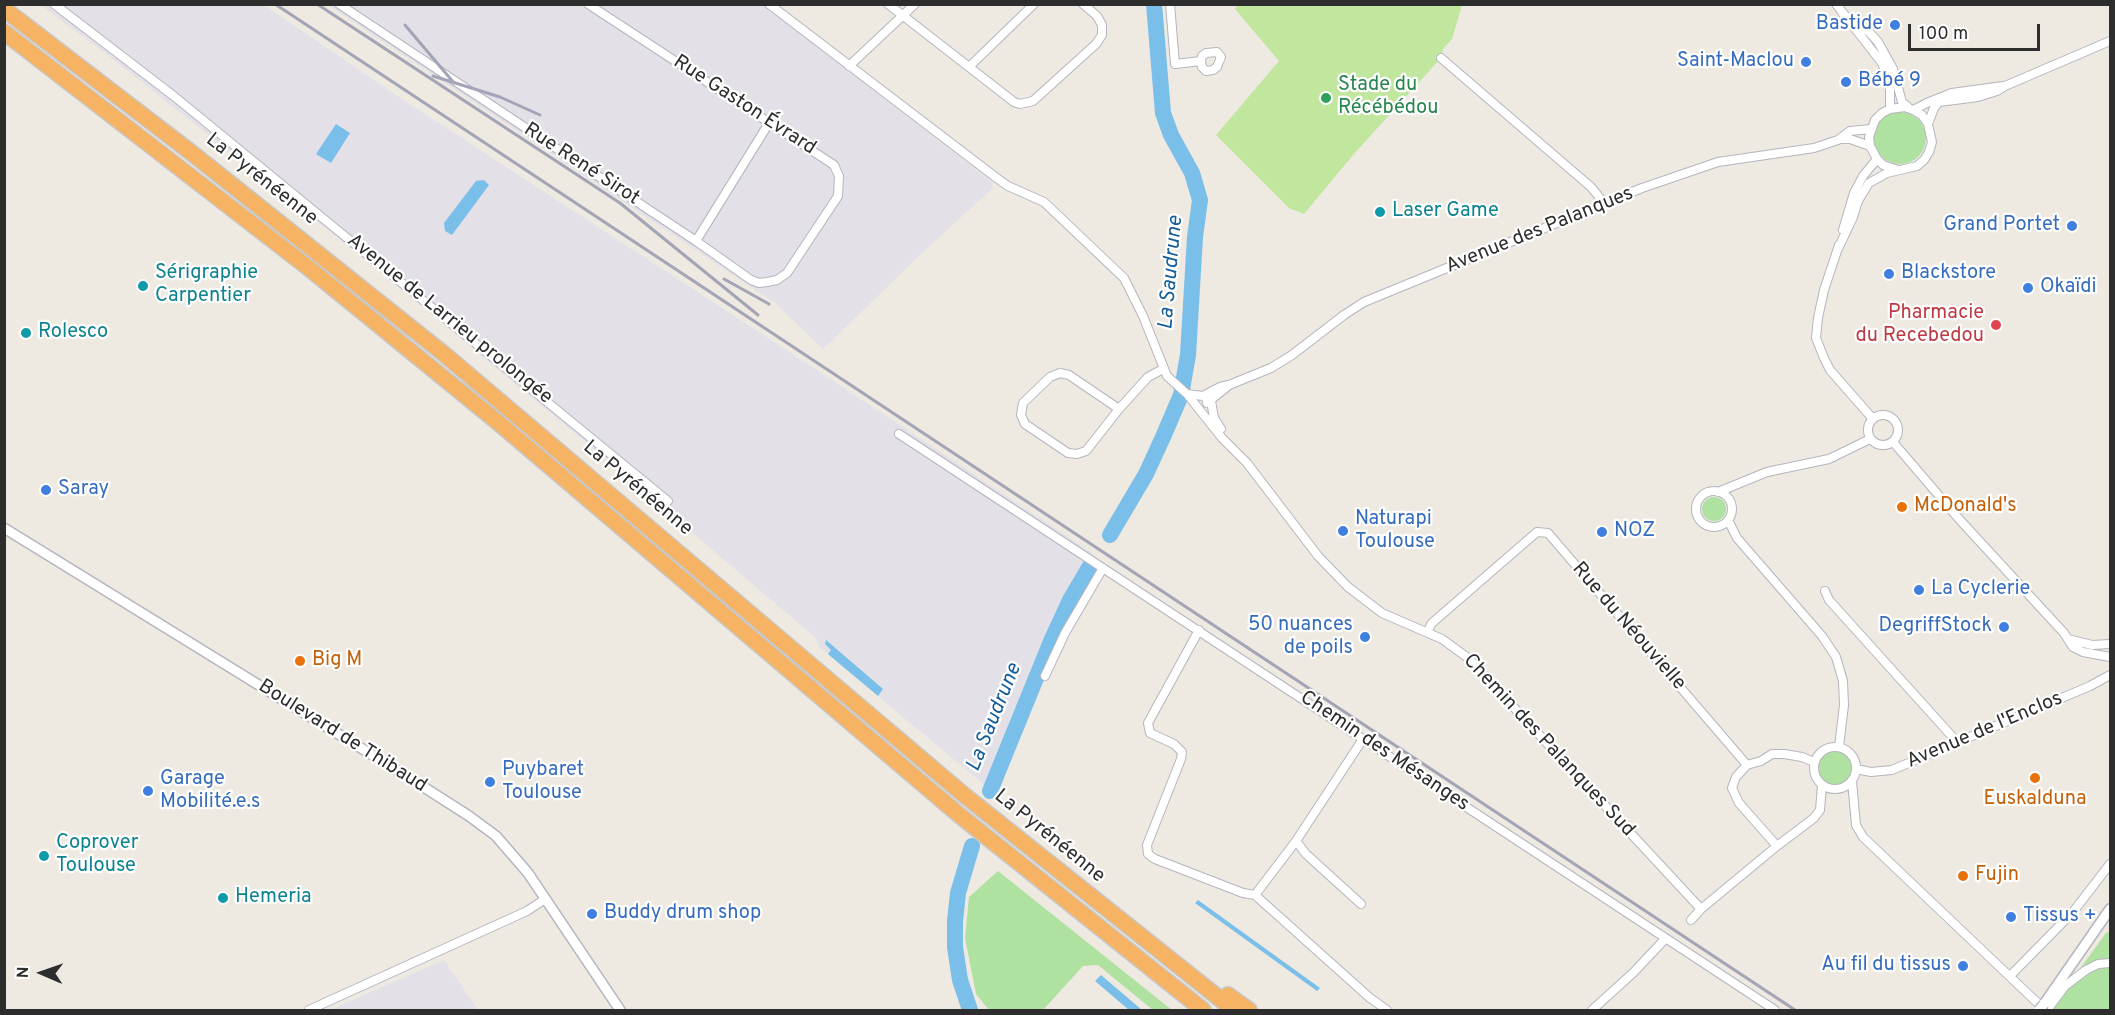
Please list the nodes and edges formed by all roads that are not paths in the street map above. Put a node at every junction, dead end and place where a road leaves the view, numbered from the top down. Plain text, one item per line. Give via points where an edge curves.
1 (339, 4) edge
2 (588, 4) edge
3 (769, 4) edge
4 (888, 4) edge
5 (915, 4) edge
6 (1034, 4) edge
7 (1083, 4) edge
8 (1170, 4) edge
9 (1836, 4) edge
10 (56, 7) edge
11 (4, 9) edge
12 (1843, 14) junction
13 (903, 16) junction
14 (4, 32) edge
15 (2110, 40) edge
16 (1441, 58) dead end
17 (1200, 61) dead end
18 (849, 66) junction
19 (970, 66) junction
20 (2005, 86) junction
21 (1890, 109) junction
22 (1912, 109) junction
23 (768, 123) junction
24 (1928, 124) junction
25 (1871, 129) junction
26 (1841, 139) junction
27 (1870, 146) junction
28 (1876, 159) junction
29 (1898, 170) junction
30 (1603, 205) junction
31 (813, 234) joint
32 (696, 241) junction
33 (1838, 249) junction
34 (1163, 369) junction
35 (1229, 385) junction
36 (1187, 394) junction
37 (1203, 396) junction
38 (1210, 401) junction
39 (1199, 406) junction
40 (1119, 409) junction
41 (1873, 419) junction
42 (899, 434) dead end
43 (1870, 439) junction
44 (1893, 442) junction
45 (1234, 448) junction
46 (1746, 481) junction
47 (1718, 492) junction
48 (668, 501) dead end
49 (1732, 506) junction
50 (1728, 520) junction
51 (1718, 526) junction
52 (4, 528) edge
53 (1737, 538) junction
54 (1103, 568) junction
55 (1825, 591) dead end
56 (1199, 630) junction
57 (1427, 632) junction
58 (2068, 639) junction
59 (2110, 645) edge
60 (2110, 657) edge
61 (2110, 675) edge
62 (1045, 676) dead end
63 (1363, 739) junction
64 (1958, 744) junction
65 (1839, 747) junction
66 (1814, 762) junction
67 (1747, 765) junction
68 (1856, 769) junction
69 (1852, 781) junction
70 (1822, 786) junction
71 (1296, 841) junction
72 (1777, 846) junction
73 (2110, 864) edge
74 (1255, 895) junction
75 (545, 899) junction
76 (1361, 904) dead end
77 (1701, 909) junction
78 (2110, 911) edge
79 (1691, 920) dead end
80 (1665, 939) junction
81 (2110, 963) edge
82 (2010, 976) junction
83 (1214, 995) junction
84 (2045, 1009) edge
85 (309, 1011) edge
86 (620, 1011) edge
87 (1203, 1011) edge
88 (1234, 1011) edge
89 (1249, 1011) edge
90 (1387, 1011) edge
91 (1592, 1011) edge
92 (1775, 1011) edge

1 - 32 street, Rue René Sirot
2 - 23 street, Rue Gaston Évrard
3 - 18 street, Chemin des Palanques Sud
4 - 13 street
5 - 13 street
6 - 19 street
7 - 19 street via 1097,16 1102,35 1033,101 1014,102
8 - 17 street via 1175,64
9 - 12 street
10 - 48 street, Avenue de Larrieu prolongée via 175,97
11 - 83 highway, La Pyrénéenne via 436,347 964,795
12 - 21 street via 1882,63 1890,90
12 - 22 street via 1878,42 1893,69 1902,102
13 - 18 street
13 - 19 street
14 - 87 highway, La Pyrénéenne via 301,262 491,417 958,814
15 - 20 street
16 - 30 street via 1591,187
18 - 34 street, Chemin des Palanques Sud via 1008,186 1044,202 1124,278
20 - 22 street via 1952,93
20 - 24 street via 1978,97 1939,102
21 - 22 street
21 - 25 street via 1875,120
22 - 24 street
23 - 31 street, Rue Gaston Évrard via 834,165 839,176 838,196
23 - 32 street
24 - 29 street via 1932,142 1924,160 1917,166
25 - 26 street, Avenue des Palanques via 1850,131
25 - 27 street
26 - 27 street
26 - 30 street, Avenue des Palanques via 1814,148 1718,162
27 - 28 street
28 - 29 street
28 - 33 street via 1854,193
29 - 33 street via 1864,189
30 - 35 street, Avenue des Palanques via 1364,302 1292,356
31 - 32 street, Rue René Sirot via 787,273 777,280 759,283
33 - 41 street via 1824,290 1816,338 1830,370
34 - 36 street, Chemin des Palanques Sud
34 - 40 street via 1148,377
35 - 37 street, Avenue des Palanques
35 - 38 street, Avenue des Palanques
36 - 37 street
36 - 39 street, Chemin des Palanques Sud
37 - 38 street
38 - 39 street, Avenue des Palanques
38 - 45 street, Chemin des Palanques Sud via 1214,418
39 - 45 street, Chemin des Palanques Sud
40 - 40 street via 1060,373 1050,377 1023,403 1021,415 1024,424 1068,453 1077,453 1086,451
41 - 43 street via 1868,428
41 - 44 street via 1885,415 1894,420 1898,433
42 - 54 street, Chemin des Mésanges
43 - 44 street via 1880,446
43 - 46 street via 1829,459 1767,472
44 - 58 street
45 - 57 street, Chemin des Palanques Sud via 1348,587 1382,613
46 - 47 street
46 - 49 street via 1737,490
47 - 49 street
47 - 51 street via 1707,492 1697,505 1698,517 1706,525
49 - 50 street
50 - 51 street
50 - 53 street
51 - 53 street
52 - 75 street, Boulevard de Thibaud via 469,816 496,836 518,860
53 - 65 street via 1836,657 1844,705
54 - 56 street, Chemin des Mésanges
54 - 62 street
55 - 64 street via 1828,600
56 - 63 street, Chemin des Mésanges
56 - 74 street via 1148,723 1150,732 1182,752 1147,845 1148,854
57 - 67 street, Rue du Néouvielle via 1432,623 1537,532 1548,534
57 - 77 street, Chemin des Palanques Sud via 1455,647 1496,688
58 - 59 street
58 - 60 street via 2083,652
61 - 64 street, Avenue de l'Enclos
63 - 71 street
63 - 80 street, Chemin des Mésanges
64 - 68 street, Avenue de l'Enclos via 1892,770
65 - 66 street via 1826,748
65 - 68 street via 1853,757
66 - 67 street via 1772,754
66 - 70 street via 1814,775
67 - 72 street via 1732,788 1739,803
68 - 69 street
69 - 70 street via 1835,790
69 - 82 street via 1856,825 1863,837
70 - 72 street via 1817,814
71 - 74 street
71 - 76 street
72 - 77 street
73 - 82 street via 2073,912
74 - 90 street
75 - 85 street via 527,911
75 - 86 street, Boulevard de Thibaud
77 - 79 street
78 - 84 street
80 - 91 street
80 - 92 street, Chemin des Mésanges
81 - 84 street via 2086,970
82 - 84 street
83 - 88 highway, La Pyrénéenne
83 - 89 highway via 1227,994

